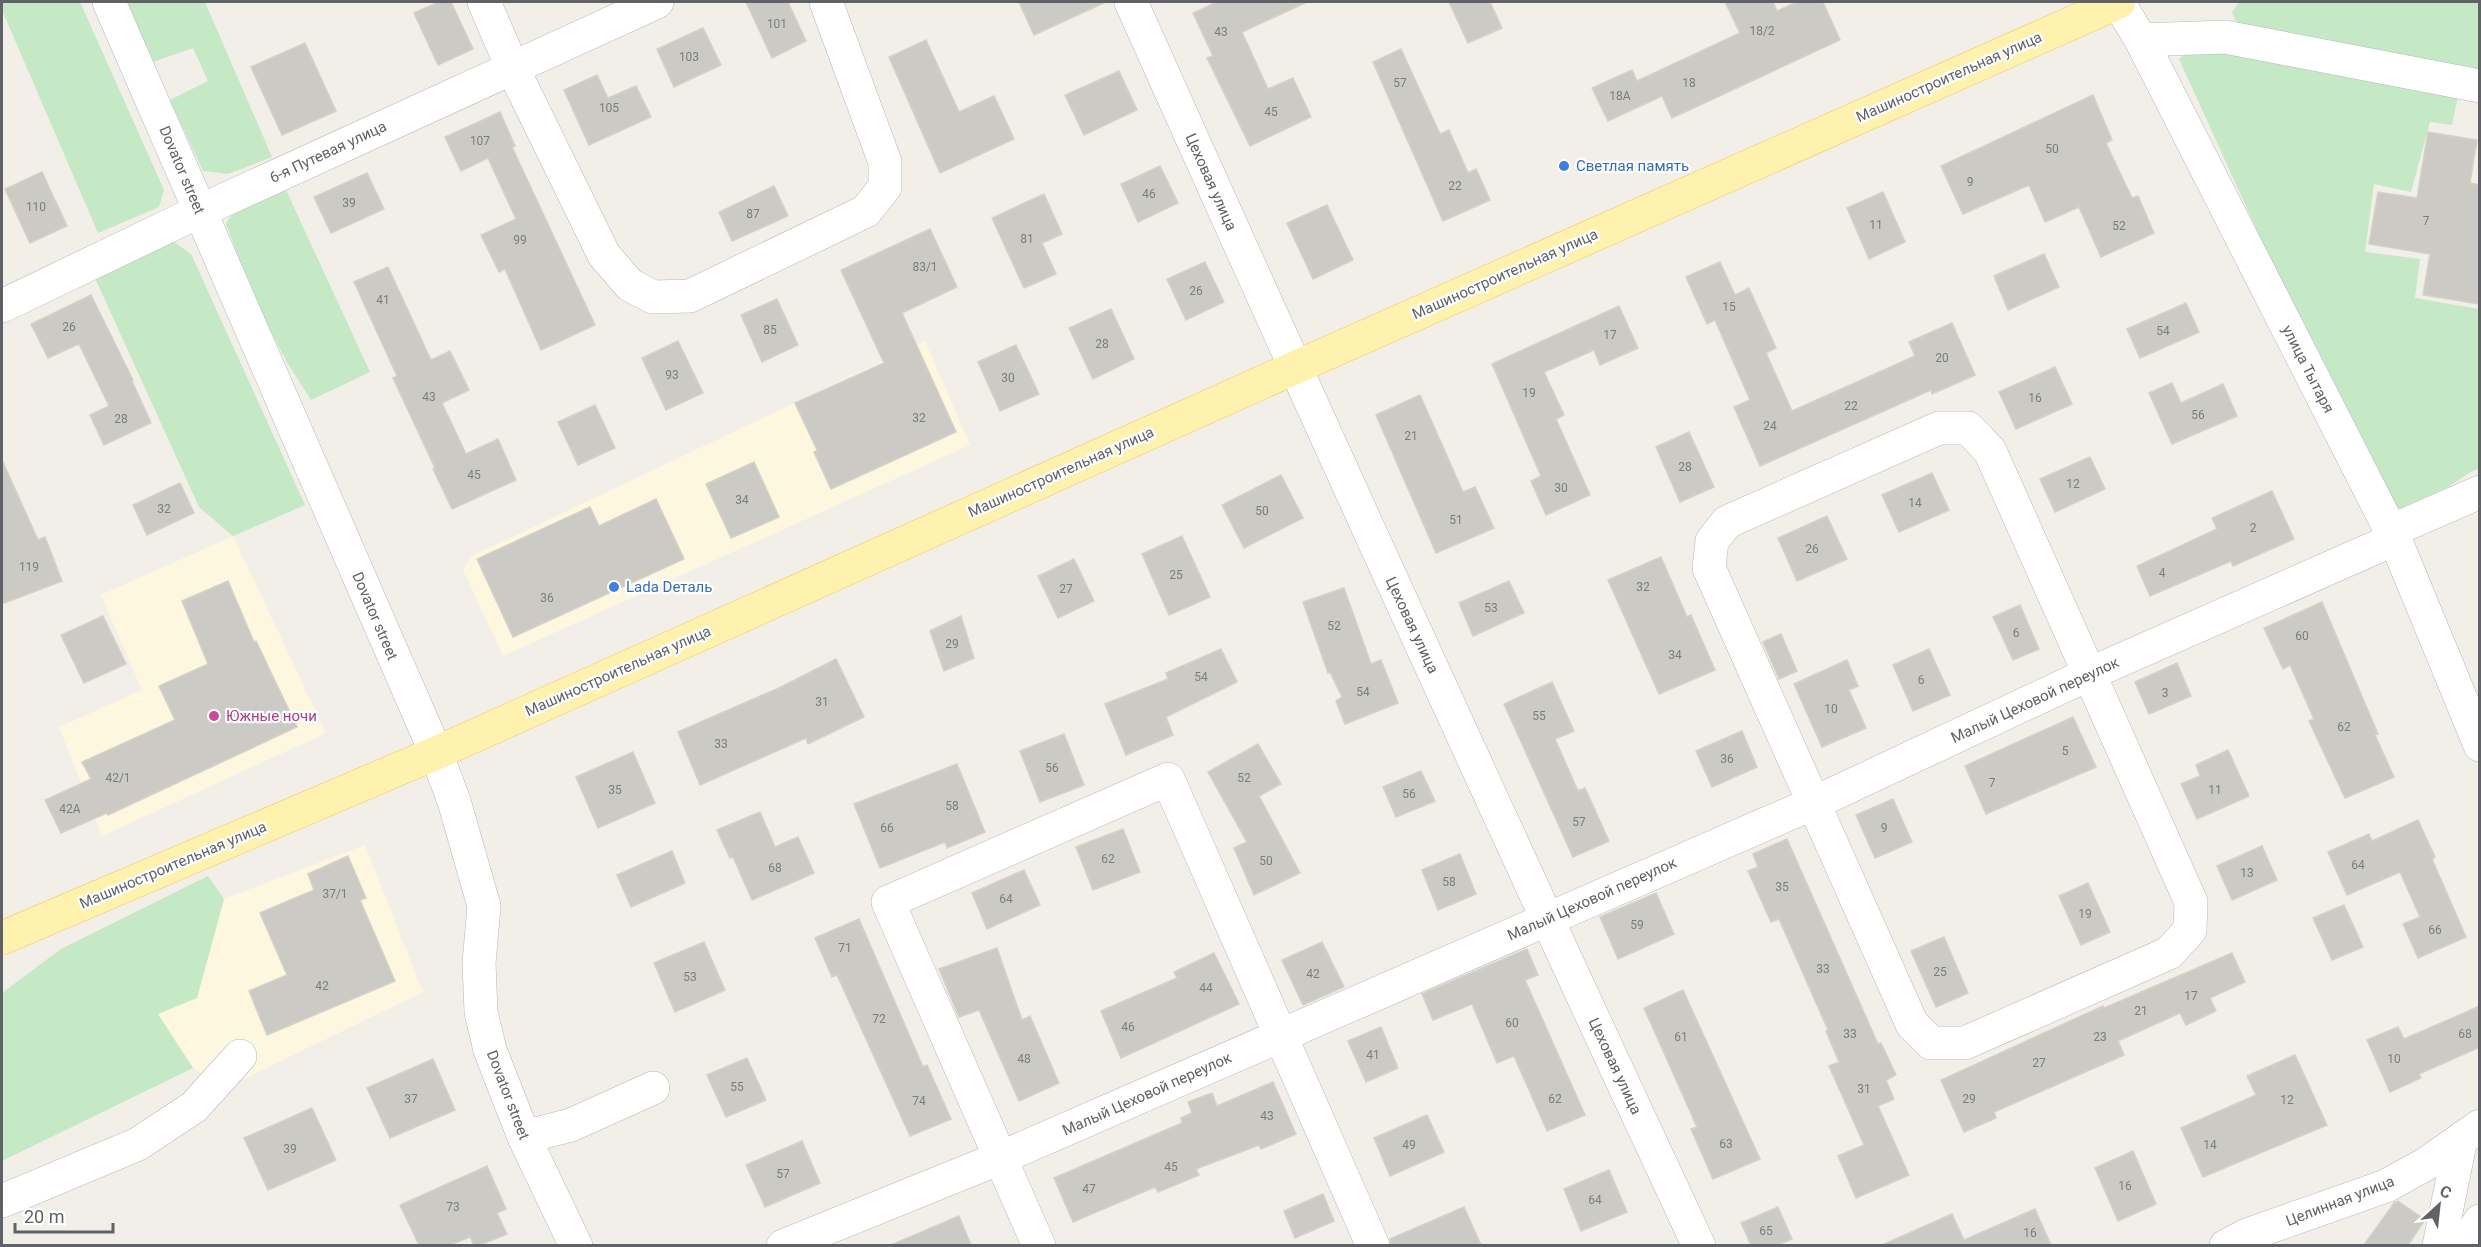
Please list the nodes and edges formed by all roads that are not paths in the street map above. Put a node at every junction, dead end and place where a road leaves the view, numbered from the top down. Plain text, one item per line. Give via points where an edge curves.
1 (109, 2) edge
2 (484, 2) edge
3 (657, 2) edge
4 (826, 2) edge
5 (1131, 2) edge
6 (2119, 2) edge
7 (2141, 40) junction
8 (512, 67) junction
9 (2480, 86) edge
10 (200, 211) junction
11 (2, 306) edge
12 (1294, 368) junction
13 (2480, 492) edge
14 (2393, 535) junction
15 (2089, 674) junction
16 (2480, 745) edge
17 (436, 753) junction
18 (1814, 803) junction
19 (1546, 919) junction
20 (2, 938) edge
21 (1281, 1035) junction
22 (240, 1056) dead end
23 (653, 1088) dead end
24 (2470, 1132) edge
25 (524, 1137) junction
26 (1000, 1158) junction
27 (2, 1201) edge
28 (2480, 1221) edge
29 (576, 1245) edge
30 (783, 1245) edge
31 (1039, 1245) edge
32 (1373, 1245) edge
33 (1698, 1245) edge
34 (2226, 1245) edge
35 (2439, 1245) edge
36 (2463, 1245) edge

1 - 10 street, Dovator street
2 - 8 street
3 - 8 street, 6-я Путевая улица
4 - 8 street via 885,162 885,187 866,211 690,296 653,297 630,285 603,255
5 - 12 street, Цеховая улица
6 - 7 street, улица Тытаря
6 - 12 main road, Машиностроительная улица
7 - 9 street via 2225,37
7 - 14 street, улица Тытаря
8 - 10 street, 6-я Путевая улица
10 - 11 street, 6-я Путевая улица
10 - 17 street, Dovator street
12 - 17 main road, Машиностроительная улица
12 - 19 street, Цеховая улица
13 - 14 street, Малый Цеховой переулок
14 - 15 street, Малый Цеховой переулок
14 - 16 street, улица Тытаря
15 - 18 street, Малый Цеховой переулок
15 - 18 street via 2191,902 2190,930 2169,953 1965,1043 1931,1043 1912,1024
15 - 18 street via 1990,451 1968,428 1939,428 1727,522 1712,542 1709,568
17 - 20 main road, Машиностроительная улица
17 - 25 street, Dovator street via 484,906 480,963 485,1031
18 - 19 street, Малый Цеховой переулок
19 - 21 street, Малый Цеховой переулок
19 - 33 street, Цеховая улица
21 - 26 street, Малый Цеховой переулок
21 - 26 street via 1168,779 1158,783 888,902
21 - 32 street
22 - 27 street via 194,1107 138,1144
23 - 25 street via 571,1125
24 - 34 street, Целинная улица via 2426,1164 2386,1186
24 - 35 street
25 - 29 street, Dovator street
26 - 30 street, Малый Цеховой переулок
26 - 31 street
28 - 36 street

